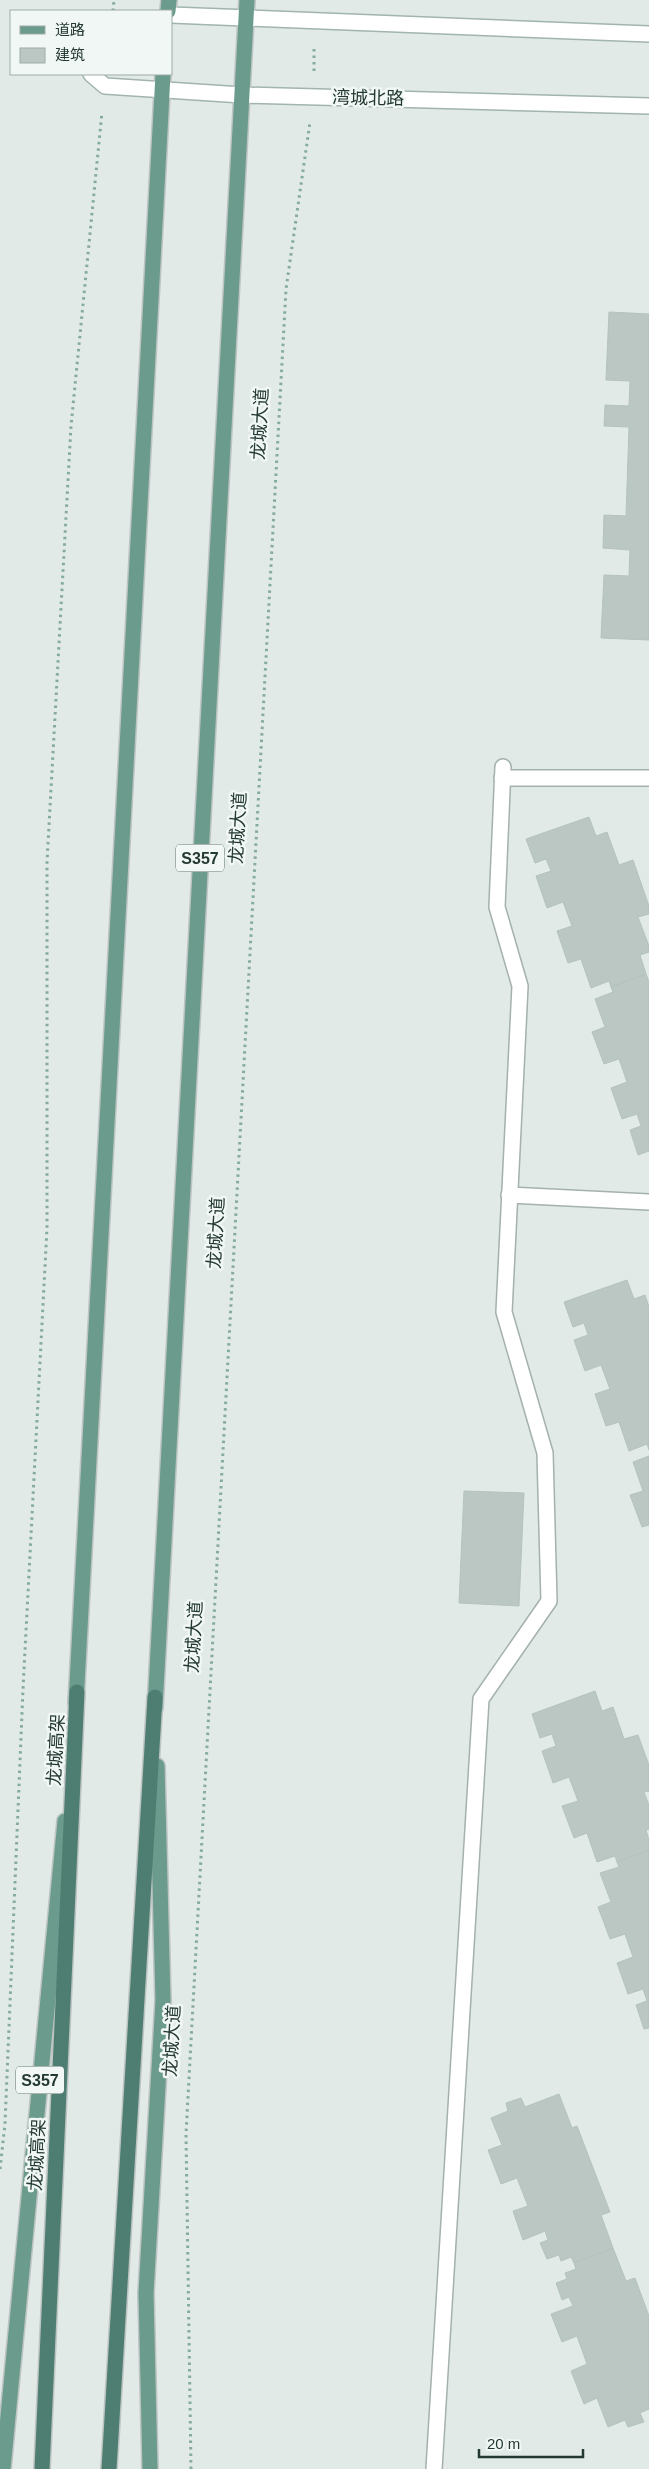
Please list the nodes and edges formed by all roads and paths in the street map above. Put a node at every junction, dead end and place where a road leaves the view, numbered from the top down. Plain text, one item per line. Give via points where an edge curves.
1 (247, 0) edge
2 (172, 15) edge
3 (246, 19) junction
4 (315, 21) junction
5 (649, 34) edge
6 (92, 75) edge
7 (163, 81) edge
8 (105, 86) junction
9 (242, 95) junction
10 (313, 97) junction
11 (649, 106) edge
12 (649, 778) edge
13 (510, 1195) junction
14 (649, 1202) edge
15 (77, 1692) junction
16 (155, 1697) junction
17 (0, 2169) edge
18 (3, 2469) edge
19 (42, 2469) edge
20 (109, 2469) edge
21 (150, 2469) edge
22 (191, 2469) edge
23 (434, 2469) edge

1 - 3 main road, 龙城大道 / S357
2 - 3 main road
3 - 4 main road
3 - 9 main road, 龙城大道 / S357
4 - 5 main road
4 - 10 path, 龙城大道
6 - 8 main road
7 - 8 main road, 湾城北路
7 - 9 main road, 湾城北路
7 - 15 main road, S357
8 - 17 path via 71,426 47,862 48,1228 23,1689 5,2124
9 - 10 main road, 湾城北路
9 - 16 main road, 龙城大道 / S357
10 - 11 main road, 湾城北路
10 - 22 path, 龙城大道 via 286,299 186,2134
12 - 13 main road via 502,772 497,907 520,986
13 - 14 main road
13 - 23 main road via 504,1312 544,1453 549,1601 481,1699
15 - 18 main road, S357
15 - 19 highway, 龙城高架
16 - 20 highway
16 - 21 main road, 龙城大道 / S357 via 163,2000 146,2293

